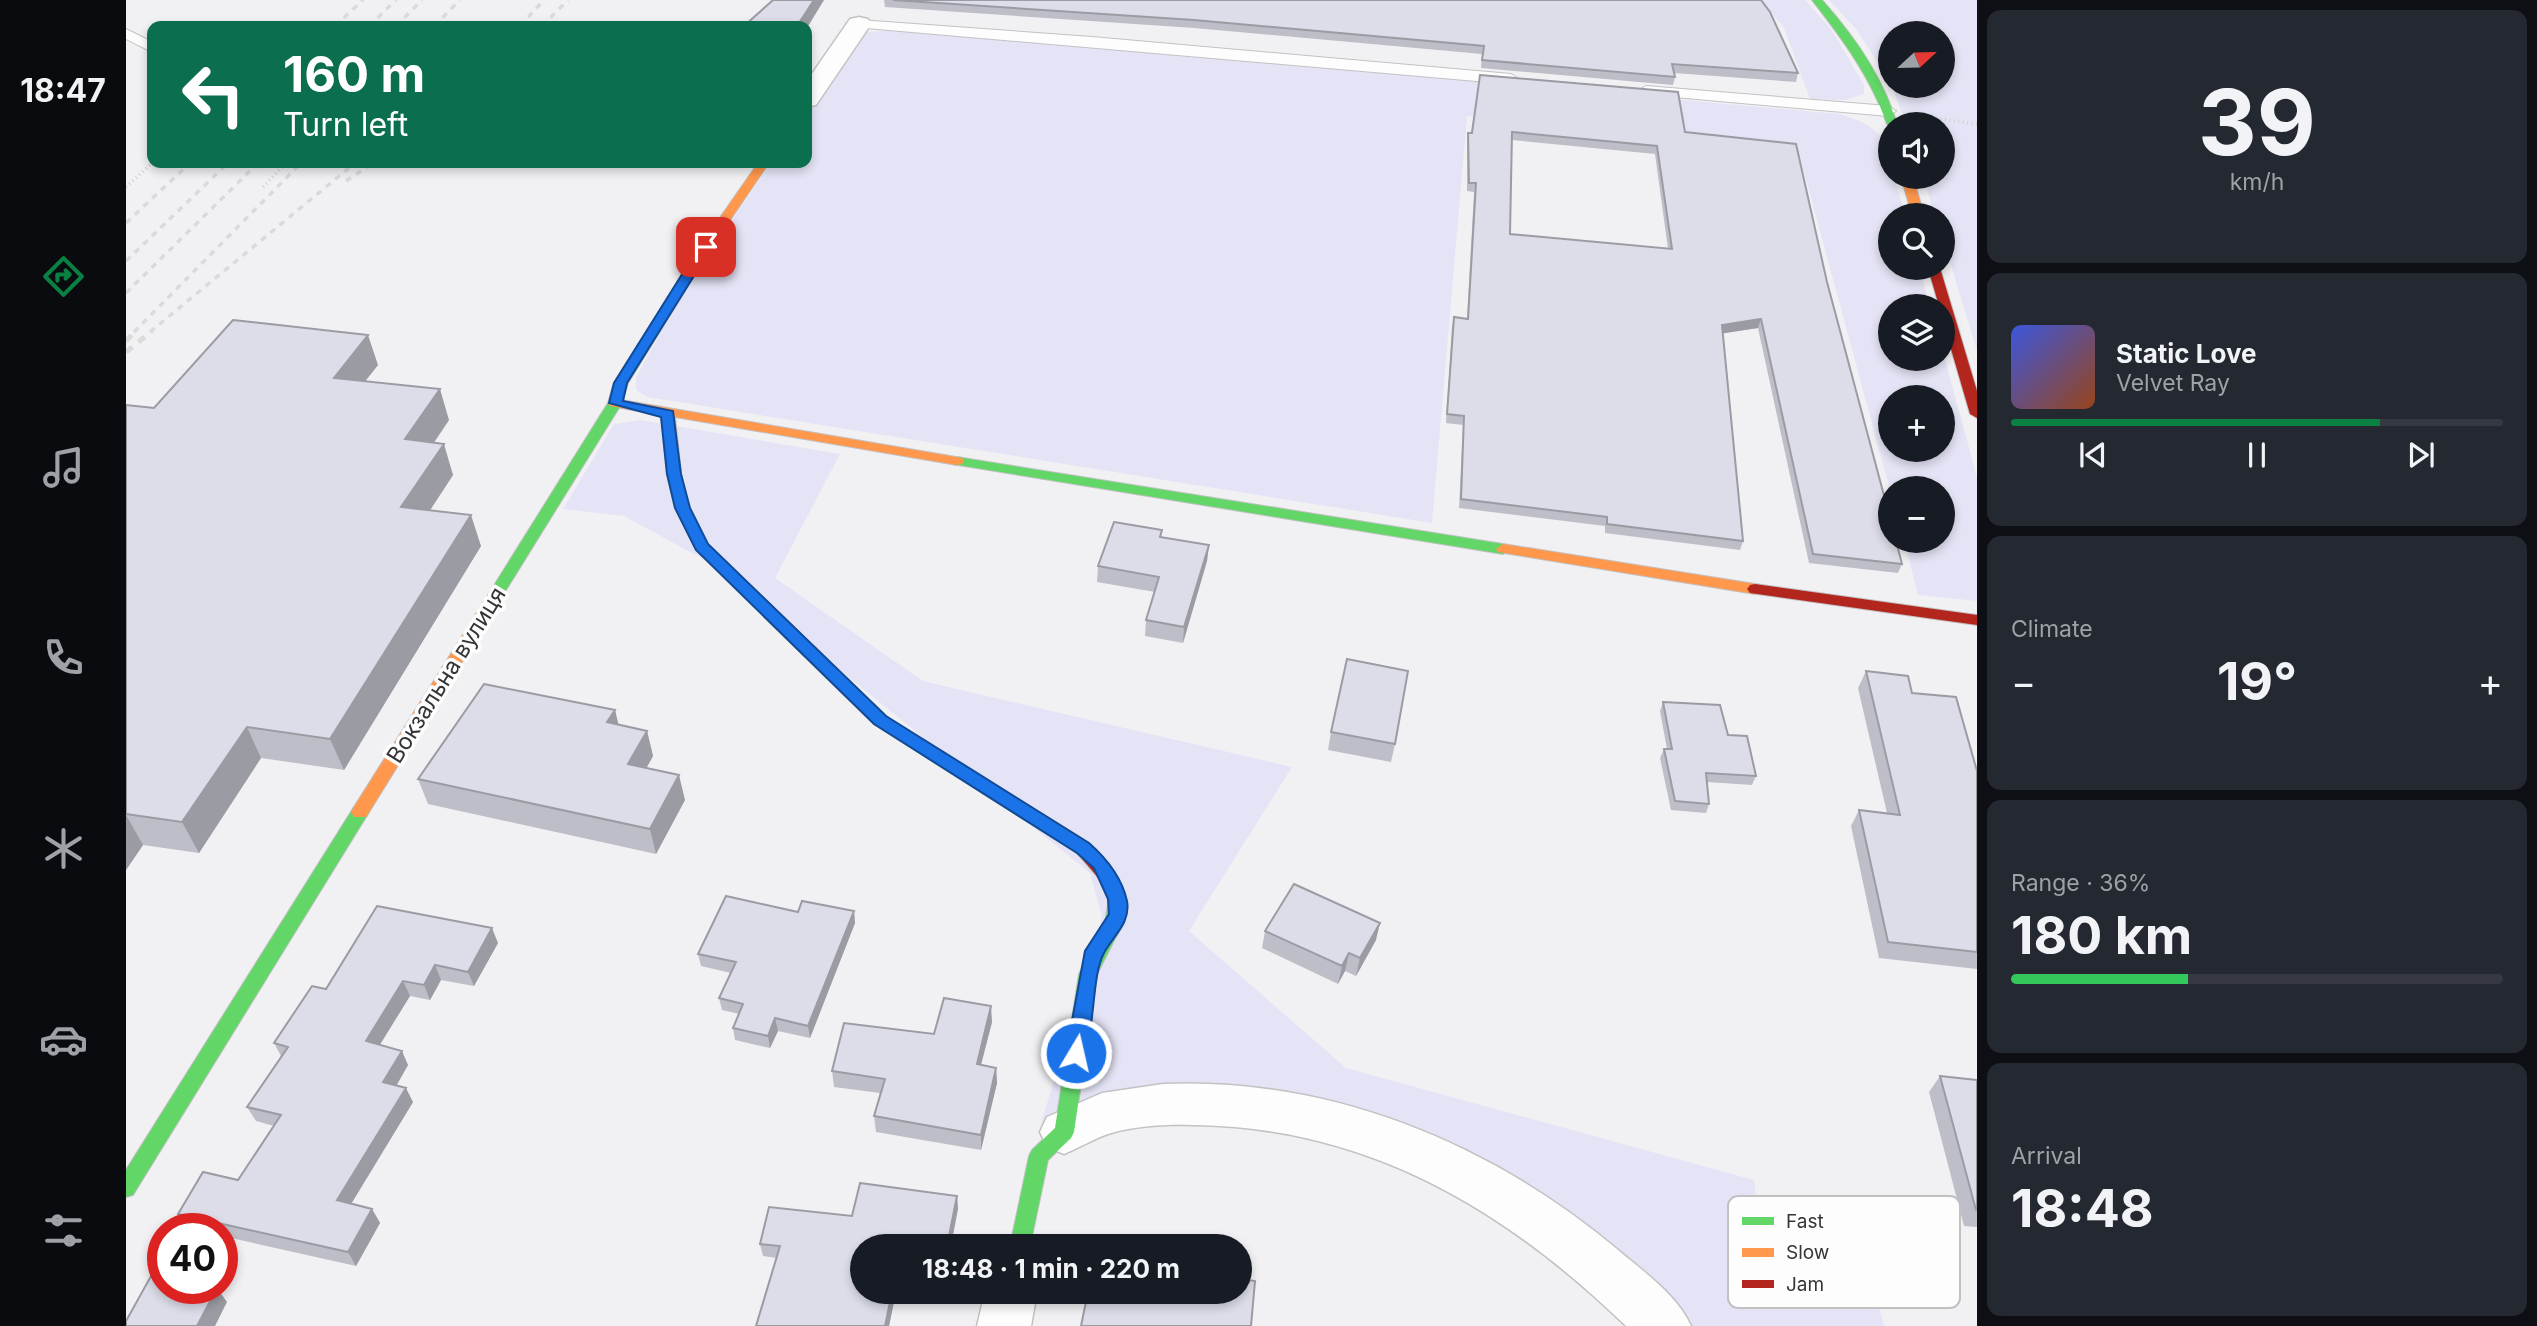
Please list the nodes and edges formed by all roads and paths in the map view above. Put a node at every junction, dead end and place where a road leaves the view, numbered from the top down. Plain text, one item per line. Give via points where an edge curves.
1 (1817, 0) edge
2 (859, 24) joint
3 (126, 33) edge
4 (147, 45) edge
5 (1533, 81) edge
6 (1629, 89) edge
7 (812, 92) edge
8 (1888, 112) edge
9 (1878, 117) edge
10 (1955, 122) edge
11 (1977, 124) edge
12 (147, 168) edge
13 (281, 168) edge
14 (760, 168) edge
15 (126, 187) edge
16 (263, 187) dead end
17 (1938, 280) edge
18 (615, 403) junction
19 (668, 414) junction
20 (1977, 414) edge
21 (1977, 620) edge
22 (1063, 1132) junction
23 (126, 1188) edge
24 (1023, 1234) edge
25 (1009, 1304) edge
26 (1004, 1326) edge
27 (1664, 1326) edge

1 - 8 street via 1850,38 1878,84
2 - 5 lane
2 - 7 street
3 - 4 lane
6 - 9 lane
10 - 11 path
12 - 15 path
13 - 16 path
14 - 18 street, Вокзальна вулиця via 677,289 621,383
17 - 20 street
18 - 19 street
18 - 23 street, Вокзальна вулиця
19 - 21 street via 1779,593
19 - 22 street via 682,508 709,555 880,720 1083,848 1101,864 1117,899 1118,914 1094,951 1088,974
22 - 24 street via 1039,1156
22 - 27 street via 1102,1114 1183,1103 1268,1106 1345,1122 1408,1144 1502,1199 1586,1255
25 - 26 street

